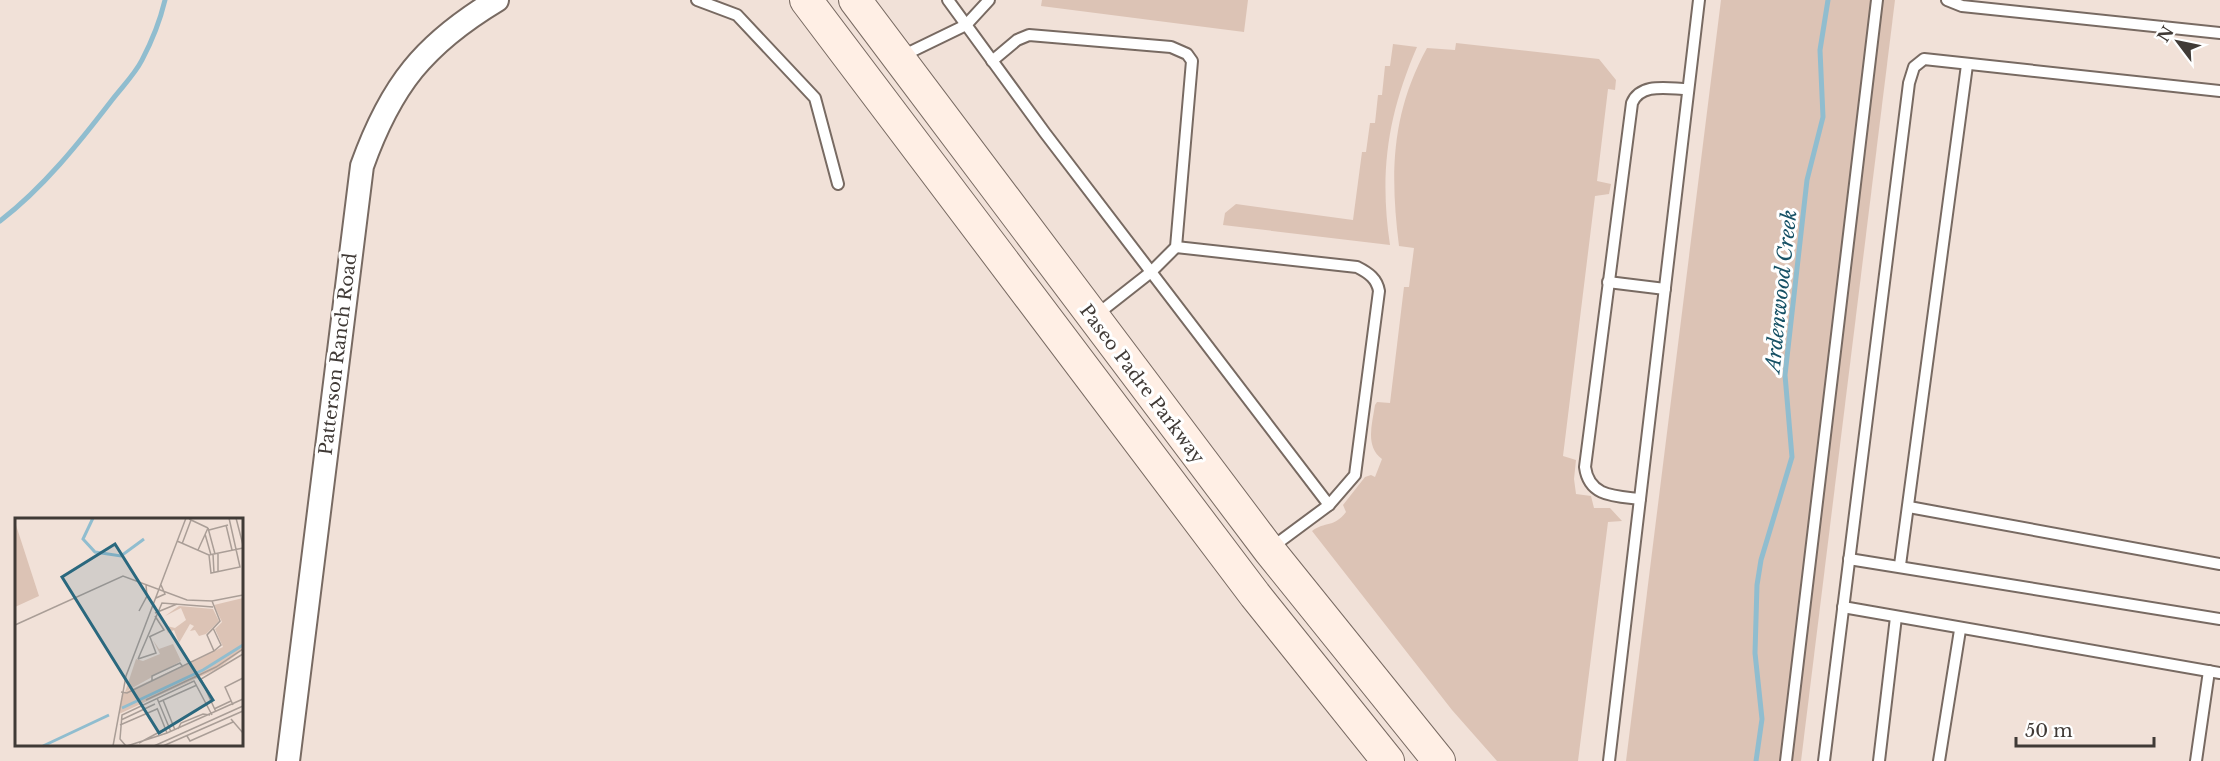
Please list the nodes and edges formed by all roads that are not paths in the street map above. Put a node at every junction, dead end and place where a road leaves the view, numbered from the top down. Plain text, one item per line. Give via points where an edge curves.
1 (497, 0) edge
2 (697, 0) edge
3 (806, 0) edge
4 (855, 0) edge
5 (948, 0) edge
6 (989, 0) edge
7 (1699, 0) edge
8 (1877, 0) edge
9 (1947, 0) edge
10 (966, 25) junction
11 (2220, 33) edge
12 (898, 58) junction
13 (992, 61) junction
14 (1967, 65) junction
15 (1689, 89) junction
16 (2220, 91) edge
17 (838, 184) dead end
18 (1176, 247) junction
19 (1152, 272) junction
20 (1608, 282) junction
21 (1665, 290) junction
22 (1092, 318) junction
23 (1640, 499) junction
24 (1329, 505) junction
25 (1909, 507) junction
26 (1269, 550) junction
27 (1849, 559) junction
28 (2220, 564) edge
29 (1900, 565) junction
30 (1843, 608) junction
31 (1896, 617) junction
32 (2220, 619) edge
33 (1960, 630) junction
34 (2214, 672) edge
35 (288, 761) edge
36 (1388, 761) edge
37 (1439, 761) edge
38 (1609, 761) edge
39 (1786, 761) edge
40 (1824, 761) edge
41 (1879, 761) edge
42 (1940, 761) edge
43 (2196, 761) edge

1 - 35 street, Patterson Ranch Road via 459,23 424,54 394,92 376,125 362,166
2 - 17 lane via 738,15 814,99
3 - 36 main road, Paseo Padre Parkway via 1256,595
4 - 12 main road, Paseo Padre Parkway
5 - 10 lane
6 - 10 lane
7 - 15 lane
8 - 39 lane
9 - 11 lane via 1962,6
10 - 12 lane
10 - 13 lane
12 - 22 main road, Paseo Padre Parkway
13 - 18 lane via 1029,35 1171,47 1186,54 1193,67
13 - 19 lane
14 - 16 lane
14 - 25 lane
14 - 27 lane via 1924,59 1911,75
15 - 20 lane via 1646,88 1632,103
15 - 21 lane
18 - 19 lane
18 - 24 lane via 1357,267 1378,284 1356,470
19 - 22 lane
19 - 24 lane
20 - 21 lane
20 - 23 lane via 1585,467 1592,486 1607,495
21 - 23 lane
22 - 26 main road, Paseo Padre Parkway
23 - 38 lane
24 - 26 lane
25 - 28 lane
25 - 29 lane
26 - 37 main road, Paseo Padre Parkway
27 - 29 lane
27 - 30 lane
29 - 32 lane
30 - 31 lane
30 - 40 lane
31 - 33 lane
31 - 41 lane
33 - 34 lane
33 - 42 lane
34 - 43 lane

